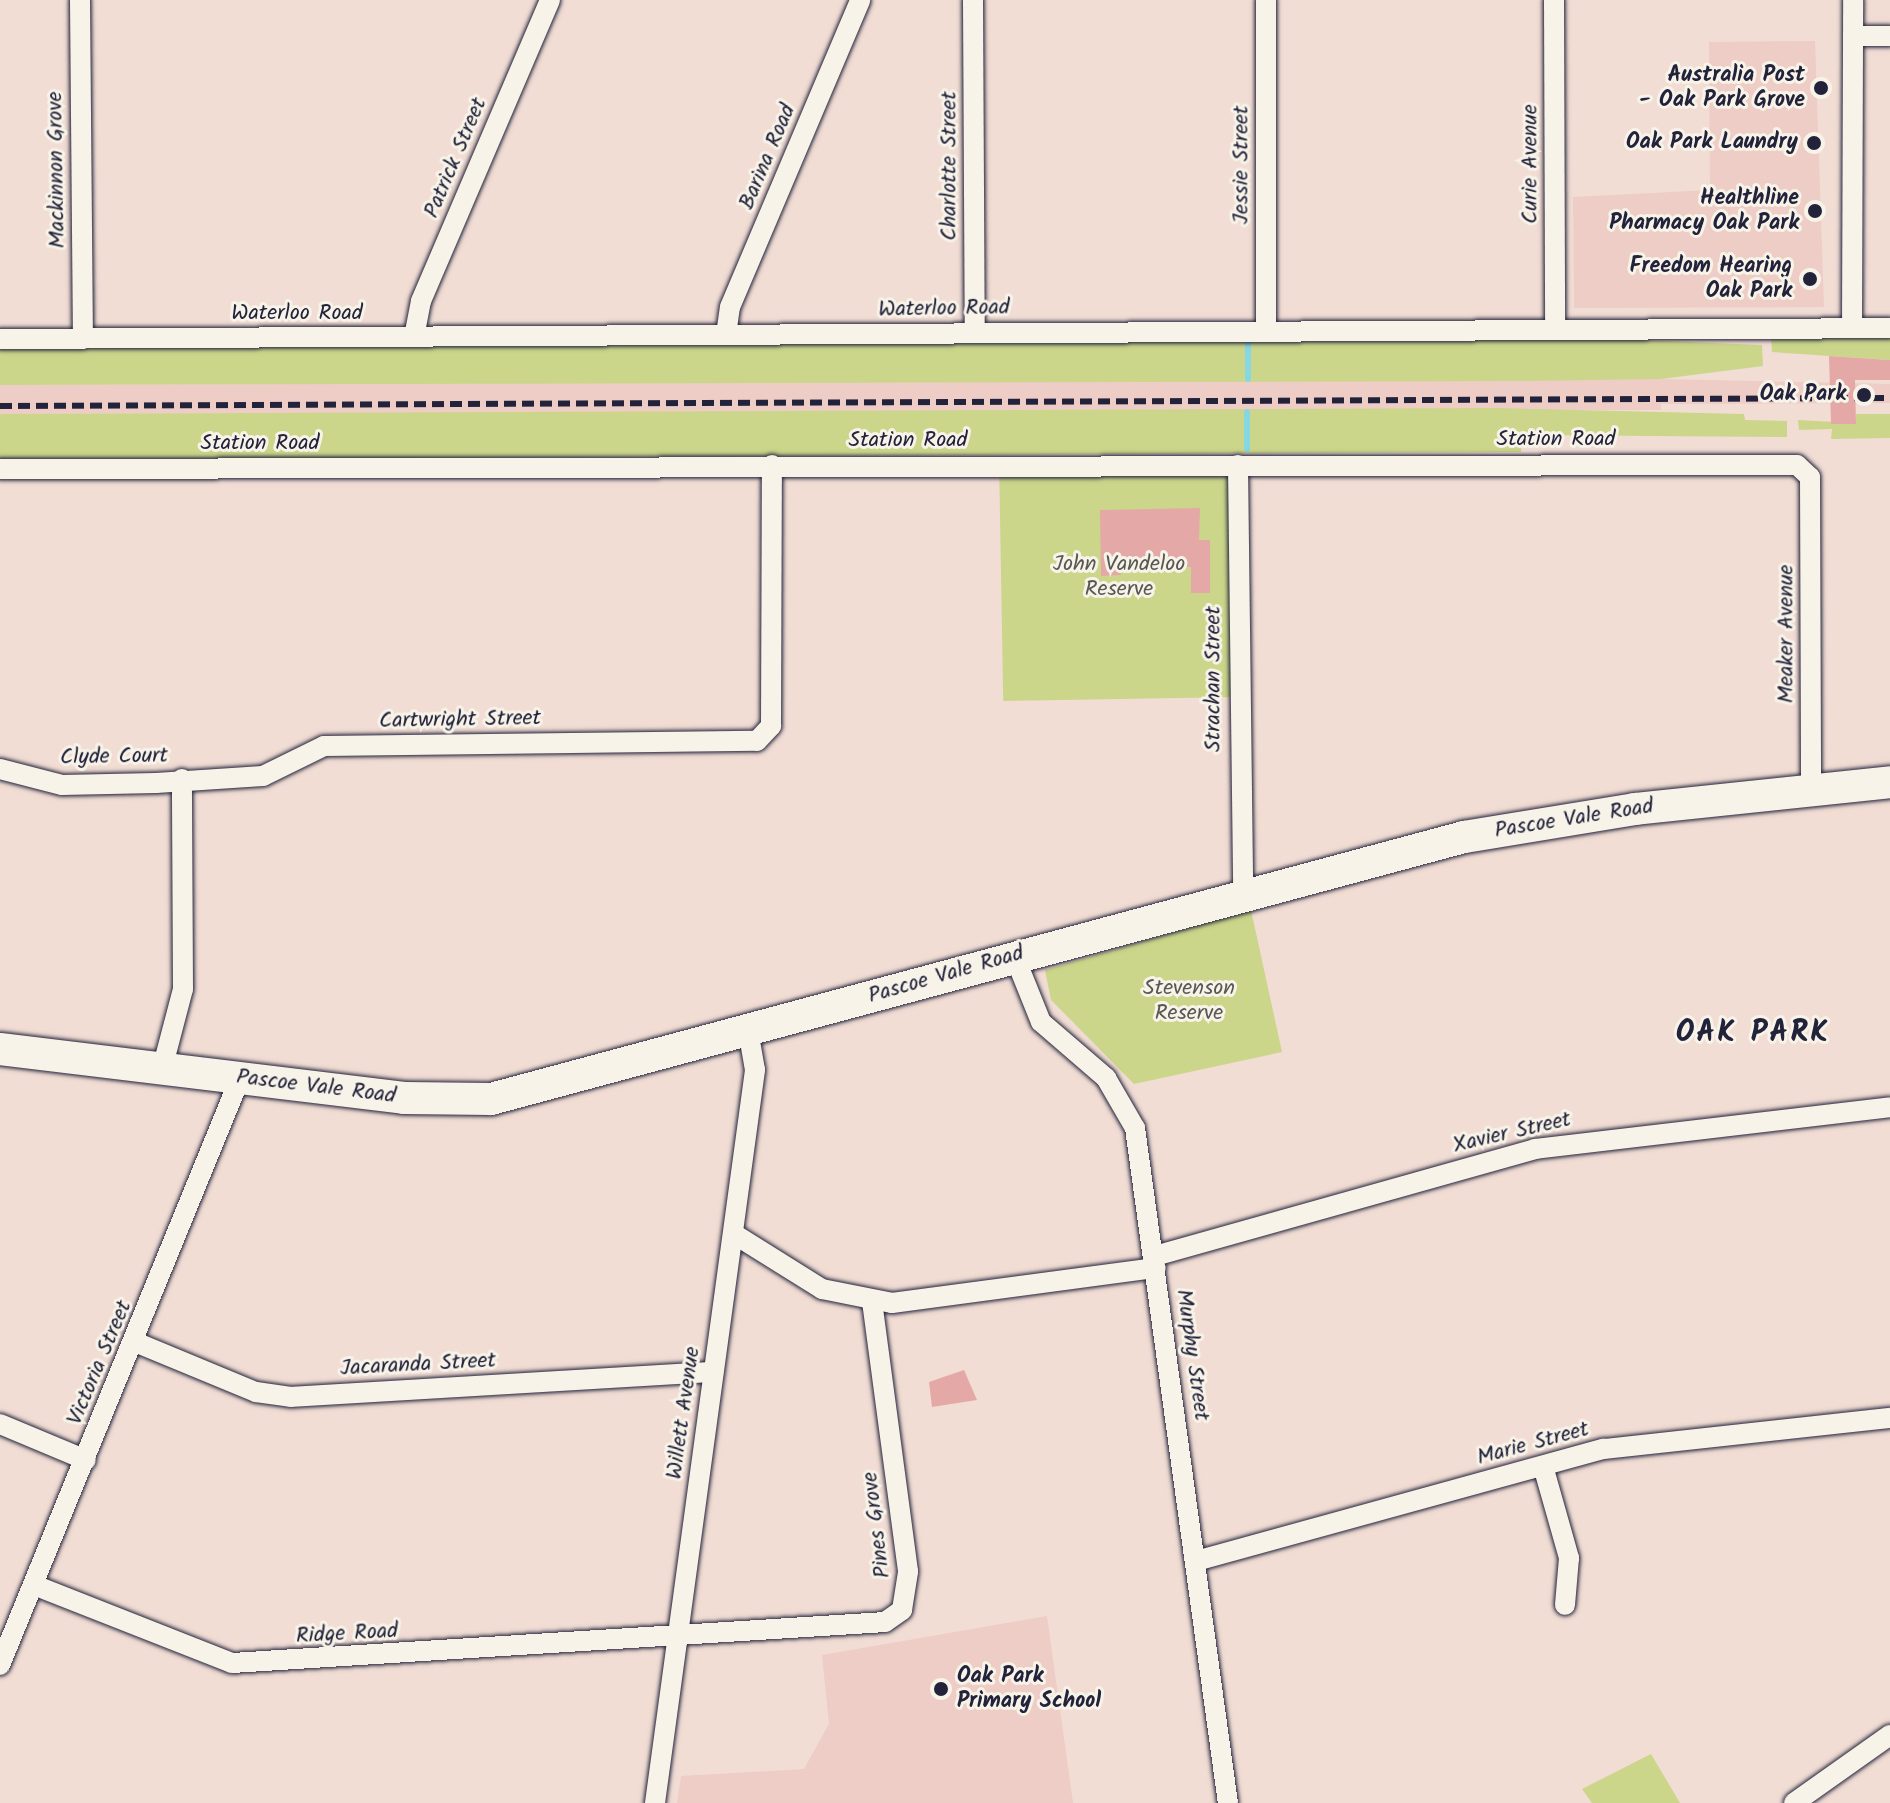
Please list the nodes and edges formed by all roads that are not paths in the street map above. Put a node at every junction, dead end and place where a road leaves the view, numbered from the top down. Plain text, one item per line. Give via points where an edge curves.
1 (80, 0) edge
2 (550, 0) edge
3 (860, 0) edge
4 (973, 0) edge
5 (1266, 0) edge
6 (1554, 0) edge
7 (1853, 0) edge
8 (1853, 36) junction
9 (1890, 36) edge
10 (1852, 328) junction
11 (1890, 328) edge
12 (1266, 329) junction
13 (1555, 329) junction
14 (975, 332) junction
15 (726, 335) junction
16 (414, 337) junction
17 (0, 339) edge
18 (83, 339) junction
19 (772, 465) junction
20 (1238, 465) junction
21 (0, 469) edge
22 (1810, 477) joint
23 (0, 769) edge
24 (182, 779) junction
25 (1890, 782) edge
26 (1811, 790) junction
27 (1243, 892) junction
28 (1014, 955) junction
29 (748, 1030) junction
30 (0, 1049) edge
31 (162, 1069) junction
32 (240, 1078) junction
33 (1890, 1107) edge
34 (734, 1234) junction
35 (1155, 1262) junction
36 (872, 1301) junction
37 (135, 1342) junction
38 (713, 1372) junction
39 (1890, 1418) edge
40 (0, 1424) edge
41 (86, 1460) junction
42 (1543, 1466) junction
43 (1196, 1561) junction
44 (34, 1585) junction
45 (1565, 1605) dead end
46 (677, 1637) junction
47 (0, 1665) edge
48 (1890, 1735) edge
49 (655, 1803) edge
50 (1228, 1803) edge
51 (1794, 1803) edge

1 - 18 street, Mackinnon Grove
2 - 16 street, Patrick Street via 421,301
3 - 15 street, Barina Road via 730,307
4 - 14 street, Charlotte Street
5 - 12 street, Jessie Street
6 - 13 street, Curie Avenue
7 - 8 street
8 - 9 street
8 - 10 street
10 - 11 street, Waterloo Road
10 - 13 street, Waterloo Road
12 - 13 street, Waterloo Road
12 - 14 street, Waterloo Road
14 - 15 street, Waterloo Road
15 - 16 street, Waterloo Road
16 - 18 street, Waterloo Road
17 - 18 street, Waterloo Road
19 - 20 street, Station Road
19 - 21 street, Station Road
19 - 24 street, Cartwright Street via 772,711 763,738 324,746 263,776
20 - 22 street, Station Road via 1766,464 1800,466
20 - 27 street, Strachan Street
22 - 26 street, Meaker Avenue
23 - 24 street, Clyde Court via 62,785
24 - 31 street via 183,989
25 - 26 main road, Pascoe Vale Road
26 - 27 main road, Pascoe Vale Road via 1539,822
27 - 28 main road, Pascoe Vale Road
28 - 29 main road, Pascoe Vale Road
28 - 35 street, Murphy Street via 1041,1022 1106,1078 1131,1119
29 - 32 main road, Pascoe Vale Road via 491,1099 414,1099
29 - 34 street, Willett Avenue via 755,1070
30 - 31 main road, Pascoe Vale Road
31 - 32 main road, Pascoe Vale Road
32 - 37 street, Victoria Street
33 - 35 street, Xavier Street via 1535,1149
34 - 36 street, Xavier Street via 800,1278
34 - 38 street, Willett Avenue
35 - 36 street, Xavier Street
35 - 43 street, Murphy Street
36 - 46 street, Pines Grove via 908,1571 902,1610 872,1626
37 - 38 street, Jacaranda Street via 256,1392 291,1397
37 - 41 street, Victoria Street
38 - 46 street, Willett Avenue
39 - 42 street, Marie Street via 1604,1449
40 - 41 street
41 - 44 street, Victoria Street
42 - 43 street, Marie Street
42 - 45 street via 1569,1558
43 - 50 street, Murphy Street
44 - 46 street, Ridge Road via 232,1663
44 - 47 street, Victoria Street
46 - 49 street, Willett Avenue
48 - 51 street

